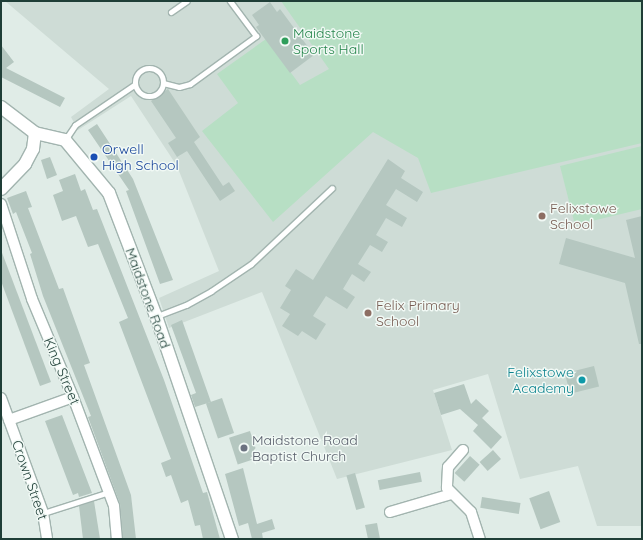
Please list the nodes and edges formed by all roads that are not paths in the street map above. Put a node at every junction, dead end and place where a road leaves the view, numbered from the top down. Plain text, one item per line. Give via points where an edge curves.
1 (187, 1) edge
2 (230, 1) edge
3 (171, 12) dead end
4 (162, 83) junction
5 (134, 84) junction
6 (1, 107) edge
7 (35, 133) junction
8 (65, 140) junction
9 (332, 188) dead end
10 (1, 189) edge
11 (1, 204) edge
12 (156, 316) junction
13 (73, 397) junction
14 (1, 398) edge
15 (9, 420) junction
16 (463, 450) dead end
17 (109, 492) junction
18 (451, 494) junction
19 (43, 512) junction
20 (390, 512) dead end
21 (47, 539) edge
22 (117, 539) edge
23 (232, 539) edge
24 (480, 539) edge

1 - 3 lane
2 - 4 lane via 256,36 190,84 179,87
4 - 5 lane via 158,93 151,96 138,91
4 - 5 lane via 160,72 146,68 135,77
5 - 8 lane via 75,125
6 - 7 street
7 - 8 street
7 - 10 street via 33,149 25,164
8 - 12 street, Maidstone Road via 109,193
9 - 12 lane via 251,264 199,298
11 - 13 street, King Street via 32,299
12 - 23 street, Maidstone Road
13 - 15 street
13 - 17 street, King Street
14 - 15 street, Crown Street
15 - 19 street, Crown Street
16 - 18 street via 448,468 447,488
17 - 19 lane
17 - 22 street, King Street via 114,506
18 - 20 street
18 - 24 street via 471,512
19 - 21 street, Crown Street

